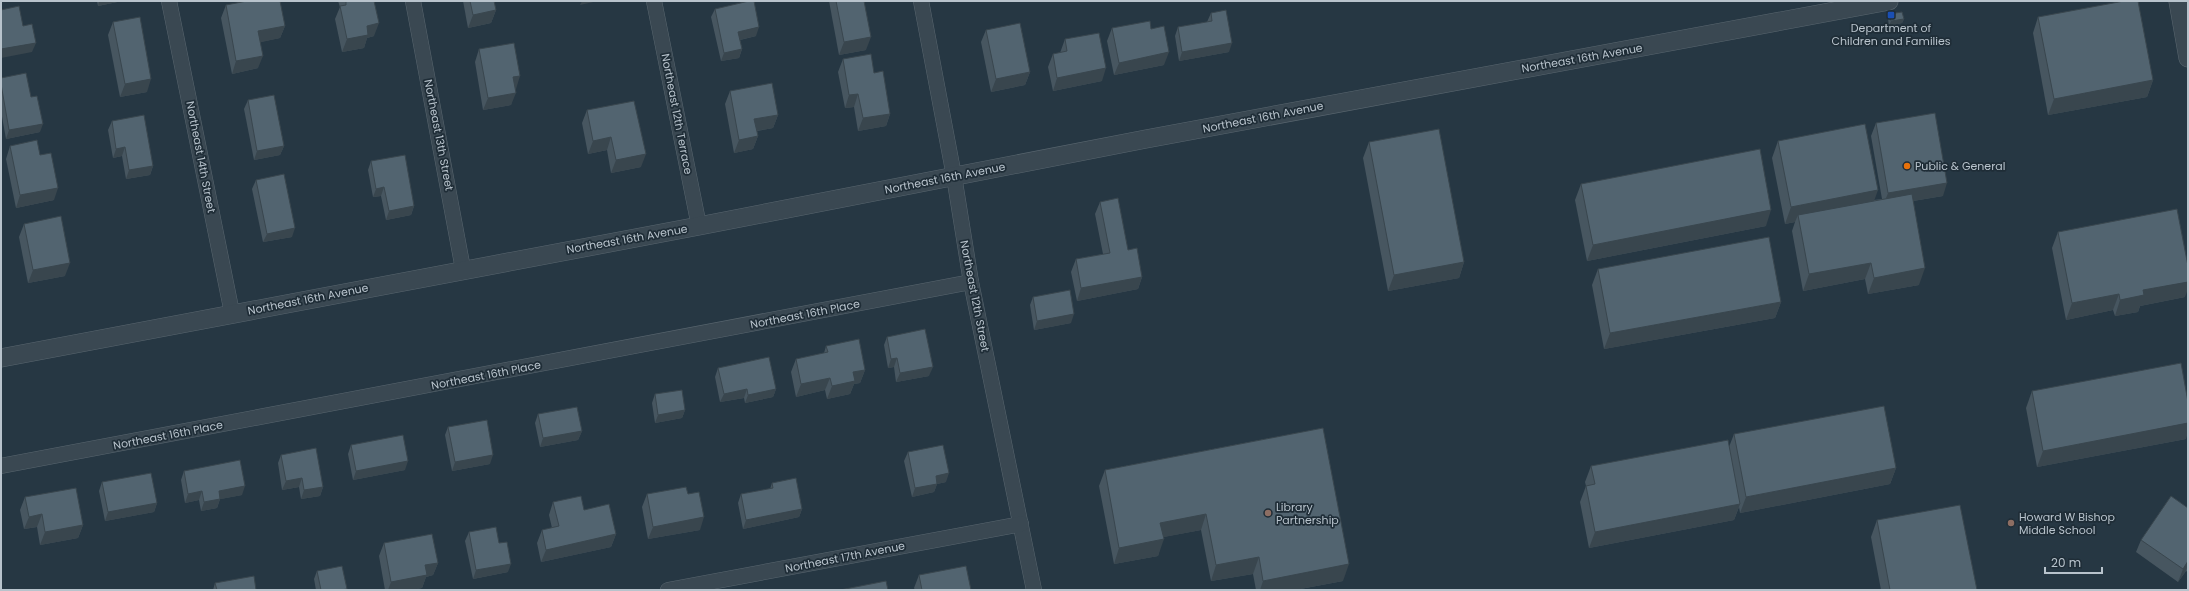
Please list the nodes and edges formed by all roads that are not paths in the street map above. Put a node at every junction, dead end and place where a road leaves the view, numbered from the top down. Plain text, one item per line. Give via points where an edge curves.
1 (169, 1) edge
2 (413, 1) edge
3 (654, 1) edge
4 (921, 1) edge
5 (1889, 1) edge
6 (2178, 1) edge
7 (2188, 58) edge
8 (954, 176) junction
9 (699, 226) junction
10 (463, 269) junction
11 (971, 282) junction
12 (232, 314) junction
13 (1, 358) edge
14 (1, 466) edge
15 (1021, 524) junction
16 (668, 590) edge
17 (1034, 590) edge

1 - 12 street, Northeast 14th Street
2 - 10 street, Northeast 13th Street
3 - 9 street, Northeast 12th Terrace
4 - 8 street, Northeast 12th Street
5 - 8 street, Northeast 16th Avenue
6 - 7 street
8 - 9 street, Northeast 16th Avenue
8 - 11 street, Northeast 12th Street
9 - 10 street, Northeast 16th Avenue
10 - 12 street, Northeast 16th Avenue
11 - 14 street, Northeast 16th Place
11 - 15 street, Northeast 12th Street
12 - 13 street, Northeast 16th Avenue
15 - 16 street, Northeast 17th Avenue
15 - 17 street, Northeast 12th Street

